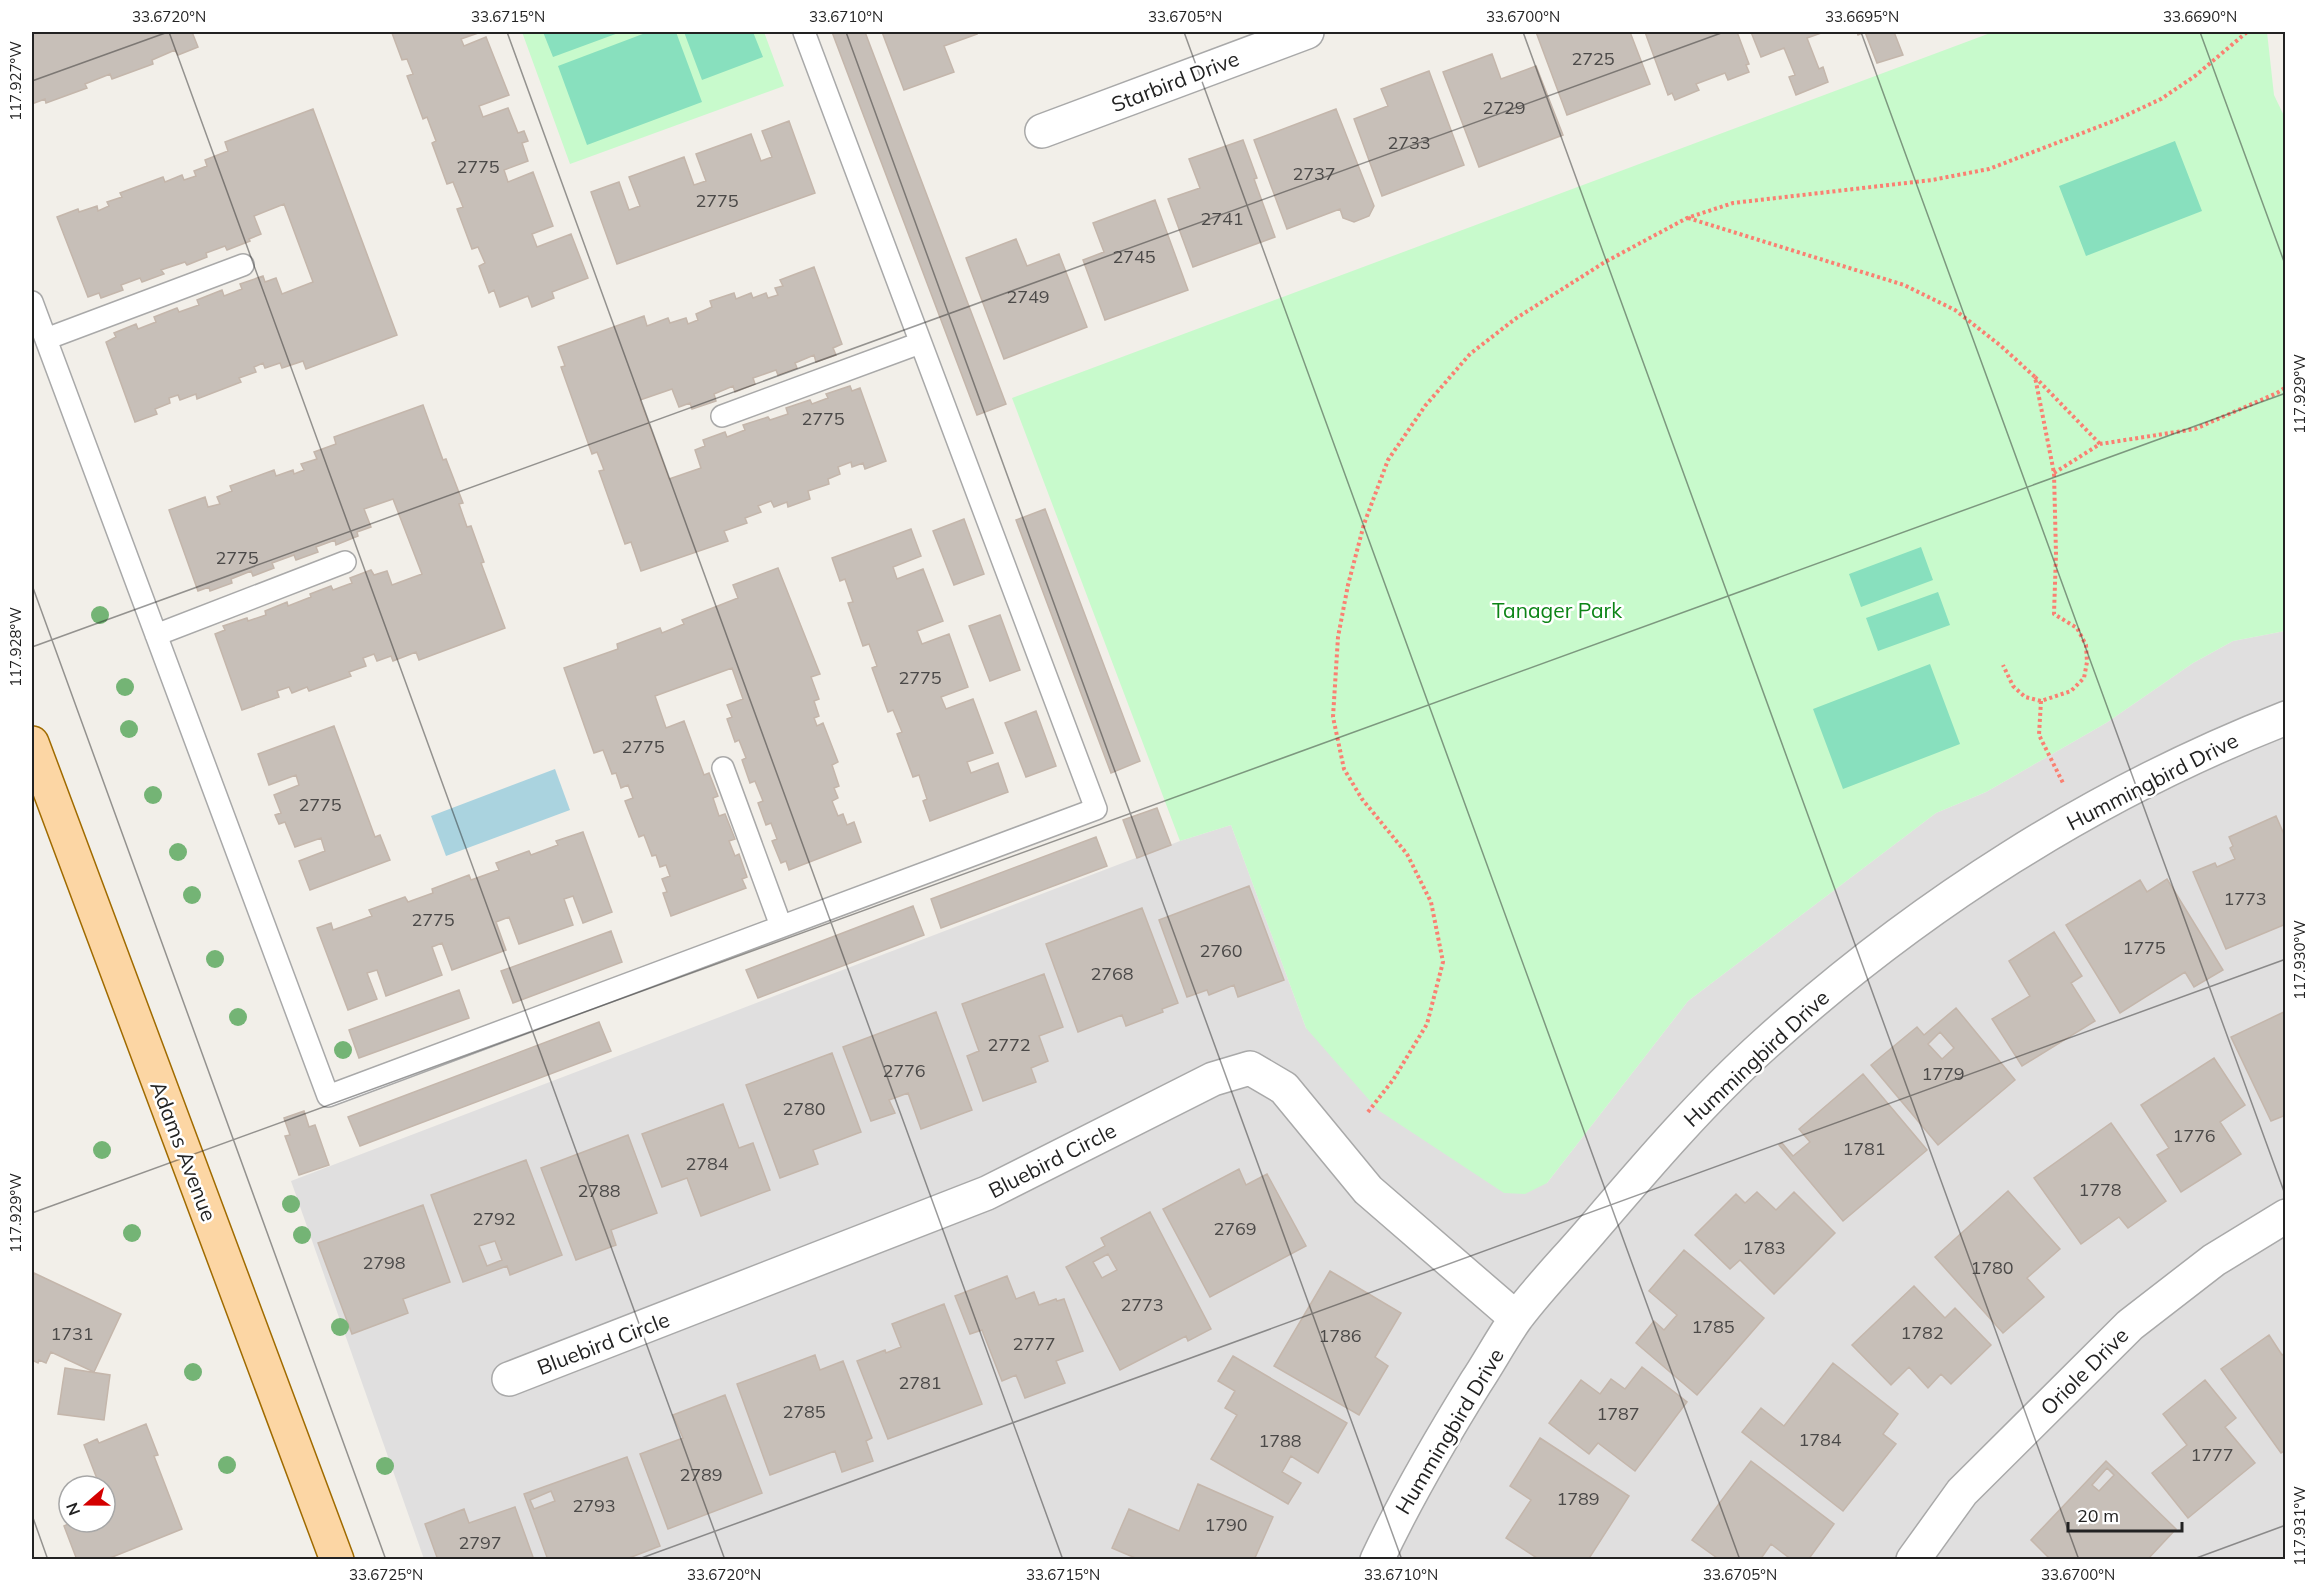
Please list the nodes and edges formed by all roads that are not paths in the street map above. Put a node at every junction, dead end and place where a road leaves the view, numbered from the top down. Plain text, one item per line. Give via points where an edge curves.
1 (804, 32) edge
2 (1307, 32) edge
3 (1042, 131) dead end
4 (243, 265) dead end
5 (32, 302) edge
6 (45, 339) junction
7 (920, 343) junction
8 (722, 416) dead end
9 (345, 562) dead end
10 (156, 635) junction
11 (2286, 718) edge
12 (32, 743) edge
13 (723, 768) dead end
14 (781, 926) junction
15 (2286, 1216) edge
16 (1516, 1318) junction
17 (509, 1379) dead end
18 (337, 1560) edge
19 (1377, 1560) edge
20 (1913, 1560) edge

1 - 7 lane
2 - 3 street, Starbird Drive
4 - 6 lane
5 - 6 lane
6 - 10 lane
7 - 8 lane
7 - 14 lane via 1096,809
9 - 10 lane
10 - 14 lane via 328,1096
11 - 16 street, Hummingbird Drive via 2151,777 2081,815 1957,892 1890,941 1821,995 1708,1099
12 - 18 main road, Adams Avenue
13 - 14 lane
15 - 20 street, Oriole Drive via 2214,1260 2130,1325 1962,1492
16 - 17 street, Bluebird Circle via 1368,1190 1284,1088 1250,1068 1213,1079 987,1193
16 - 19 street, Hummingbird Drive via 1443,1435

